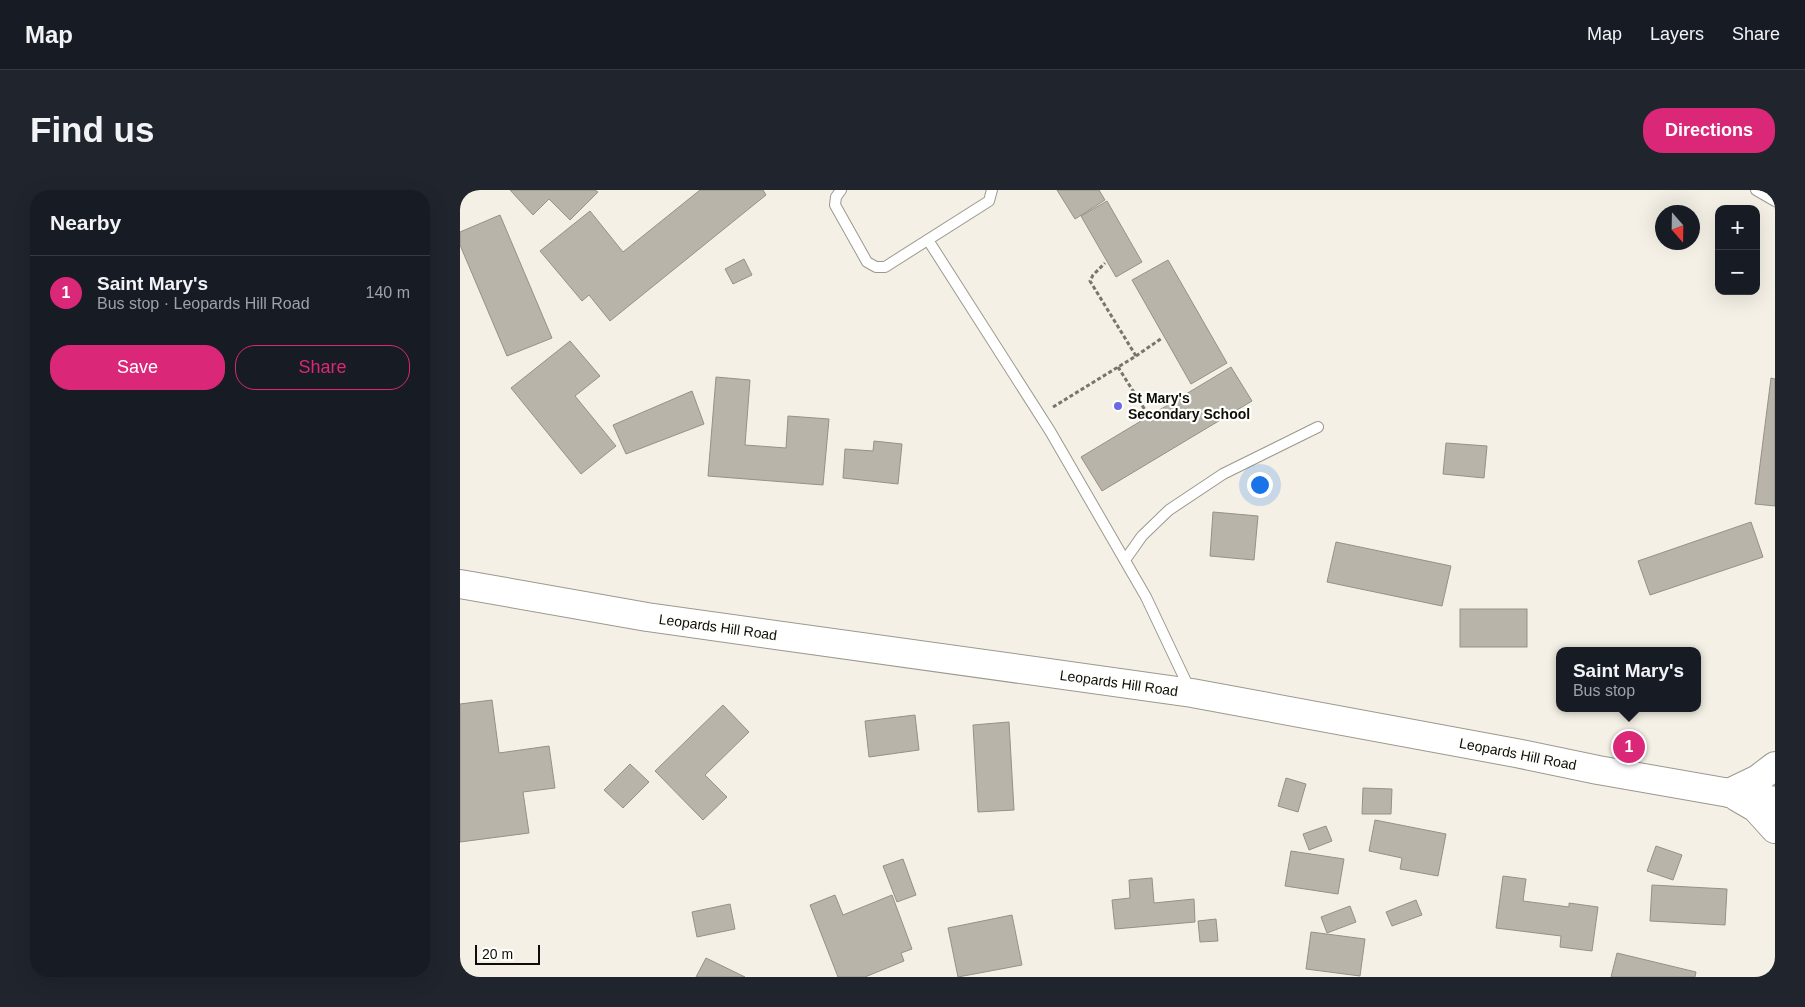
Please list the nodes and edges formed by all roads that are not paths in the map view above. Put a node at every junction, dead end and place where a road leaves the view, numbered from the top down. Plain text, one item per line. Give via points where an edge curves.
1 (841, 190) edge
2 (992, 190) edge
3 (1756, 190) edge
4 (1775, 201) edge
5 (928, 240) junction
6 (1318, 427) dead end
7 (1125, 560) junction
8 (460, 584) edge
9 (1192, 693) junction
10 (1775, 766) edge
11 (1729, 793) junction
12 (1775, 801) edge
13 (1775, 829) edge

1 - 5 lane via 835,205 867,262 876,267 886,267
2 - 5 lane via 989,201
3 - 4 lane
5 - 7 lane via 1040,415
6 - 7 lane via 1223,474 1169,510 1142,536
7 - 9 lane via 1146,596
8 - 9 main road, Leopards Hill Road via 646,617
9 - 11 main road, Leopards Hill Road
10 - 11 main road via 1758,779
11 - 12 main road, Leopards Hill Road
11 - 13 main road via 1756,808

